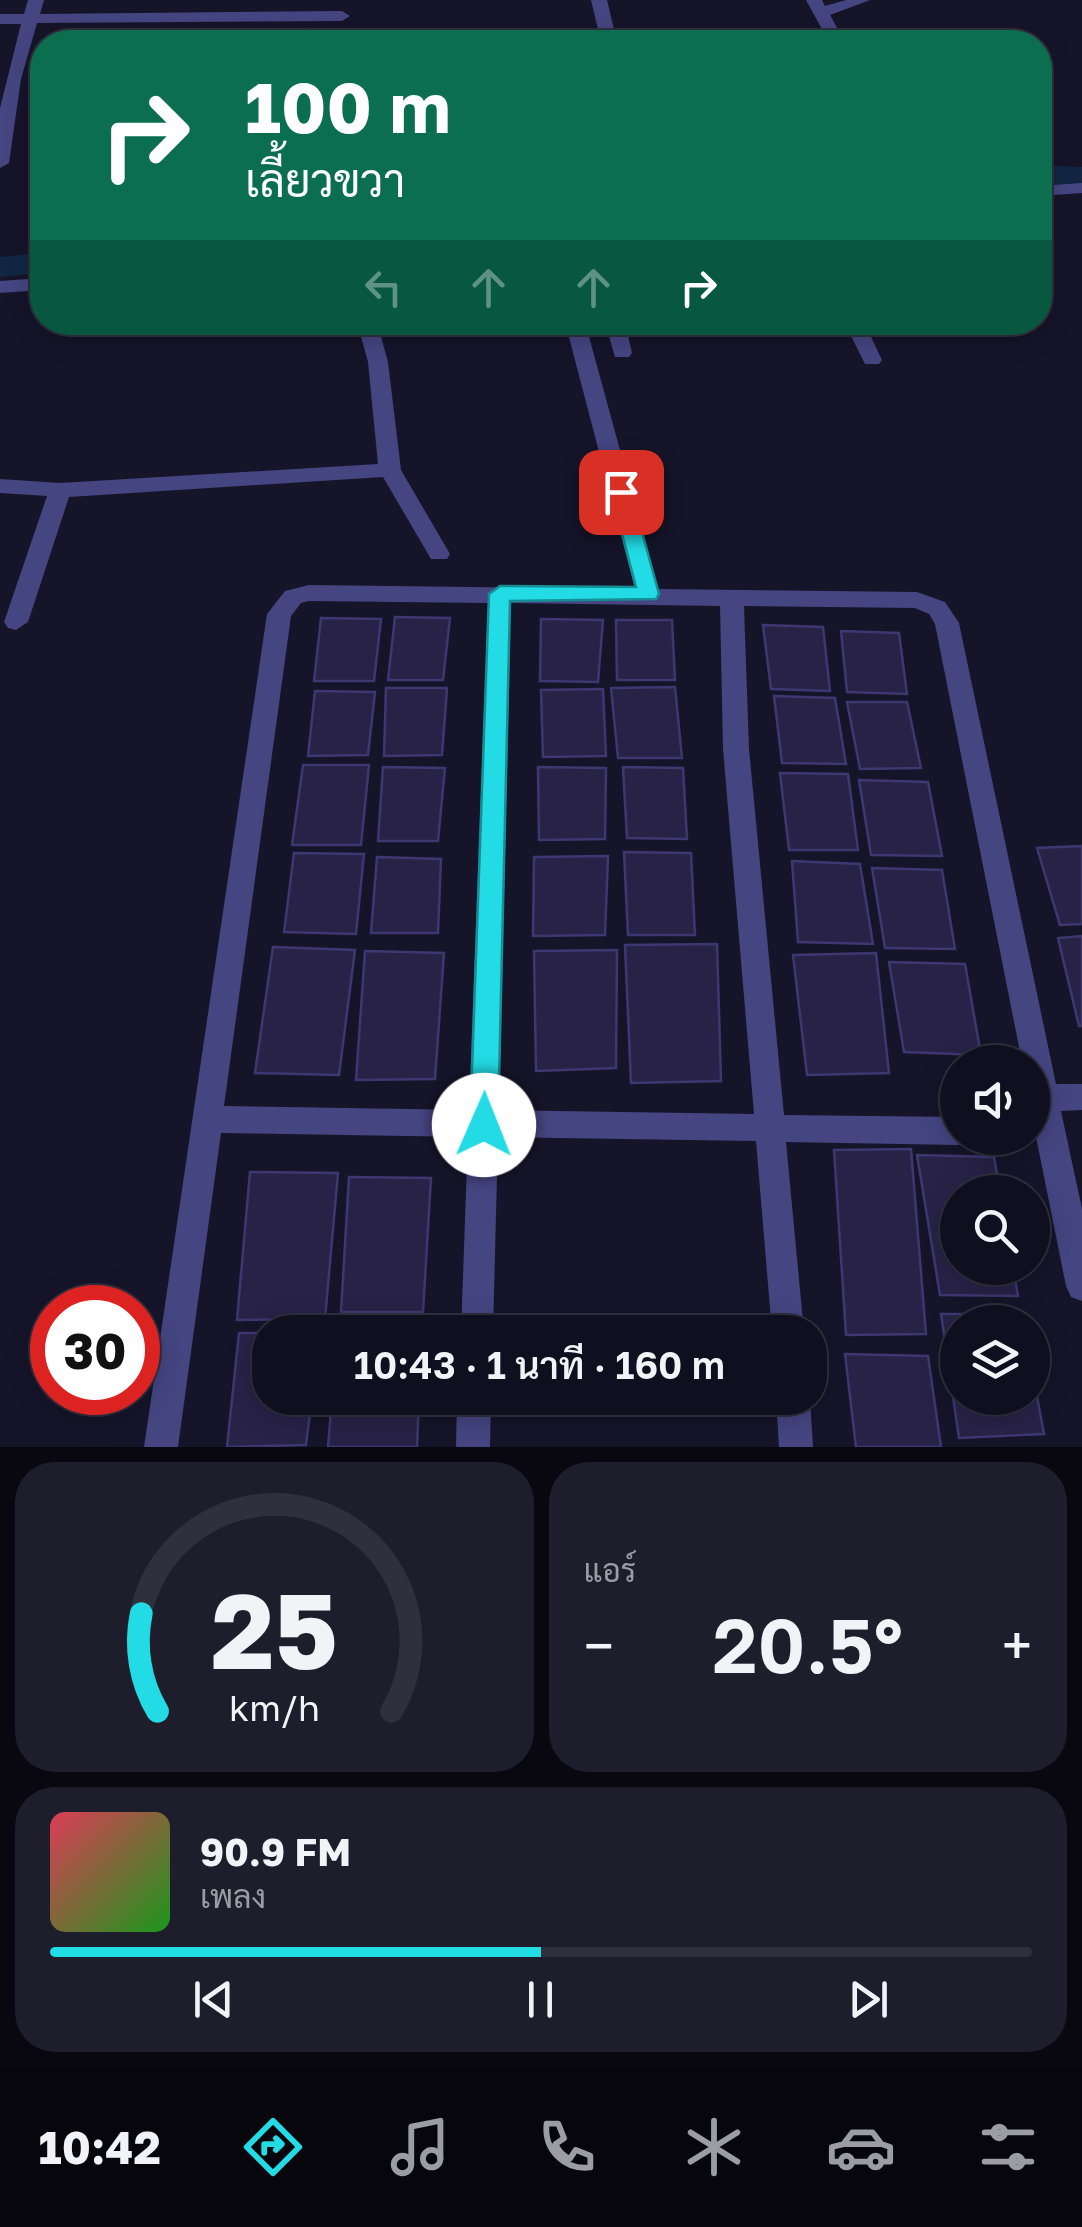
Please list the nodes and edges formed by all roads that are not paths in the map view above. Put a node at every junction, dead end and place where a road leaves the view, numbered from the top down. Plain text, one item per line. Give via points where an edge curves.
1 (36, 0) edge
2 (599, 0) edge
3 (862, 0) edge
4 (817, 6) edge
5 (181, 8) edge
6 (342, 15) edge
7 (28, 18) junction
8 (0, 19) edge
9 (606, 30) edge
10 (831, 30) edge
11 (0, 163) edge
12 (1082, 188) edge
13 (1052, 190) edge
14 (30, 285) edge
15 (0, 287) edge
16 (371, 335) edge
17 (578, 335) edge
18 (618, 335) edge
19 (860, 335) edge
20 (622, 353) dead end
21 (872, 360) dead end
22 (390, 470) junction
23 (0, 486) edge
24 (60, 490) junction
25 (439, 554) dead end
26 (500, 594) junction
27 (648, 594) junction
28 (732, 597) junction
29 (16, 622) dead end
30 (1033, 1045) edge
31 (1082, 1097) edge
32 (1050, 1098) edge
33 (209, 1119) junction
34 (484, 1125) junction
35 (772, 1126) junction
36 (940, 1131) edge
37 (1047, 1155) edge
38 (1082, 1286) edge
39 (478, 1315) edge
40 (787, 1315) edge
41 (474, 1415) edge
42 (793, 1415) edge
43 (161, 1447) edge
44 (473, 1447) edge
45 (796, 1447) edge

1 - 7 street
2 - 9 street
3 - 4 street
4 - 10 street
5 - 6 street
5 - 7 street
7 - 8 street
7 - 11 street
12 - 13 street
14 - 15 street
16 - 22 street
17 - 27 street
18 - 20 street
19 - 21 street
22 - 24 street
22 - 25 street
23 - 24 street
24 - 29 street
26 - 27 street
26 - 33 street via 308,593 294,597 280,614
26 - 34 street
27 - 28 street
28 - 30 street via 917,600 937,608 947,624
28 - 35 street via 736,749
31 - 32 street
33 - 34 street
33 - 43 street
34 - 35 street
34 - 39 street
35 - 36 street
35 - 40 street
37 - 38 street
41 - 44 street
42 - 45 street

